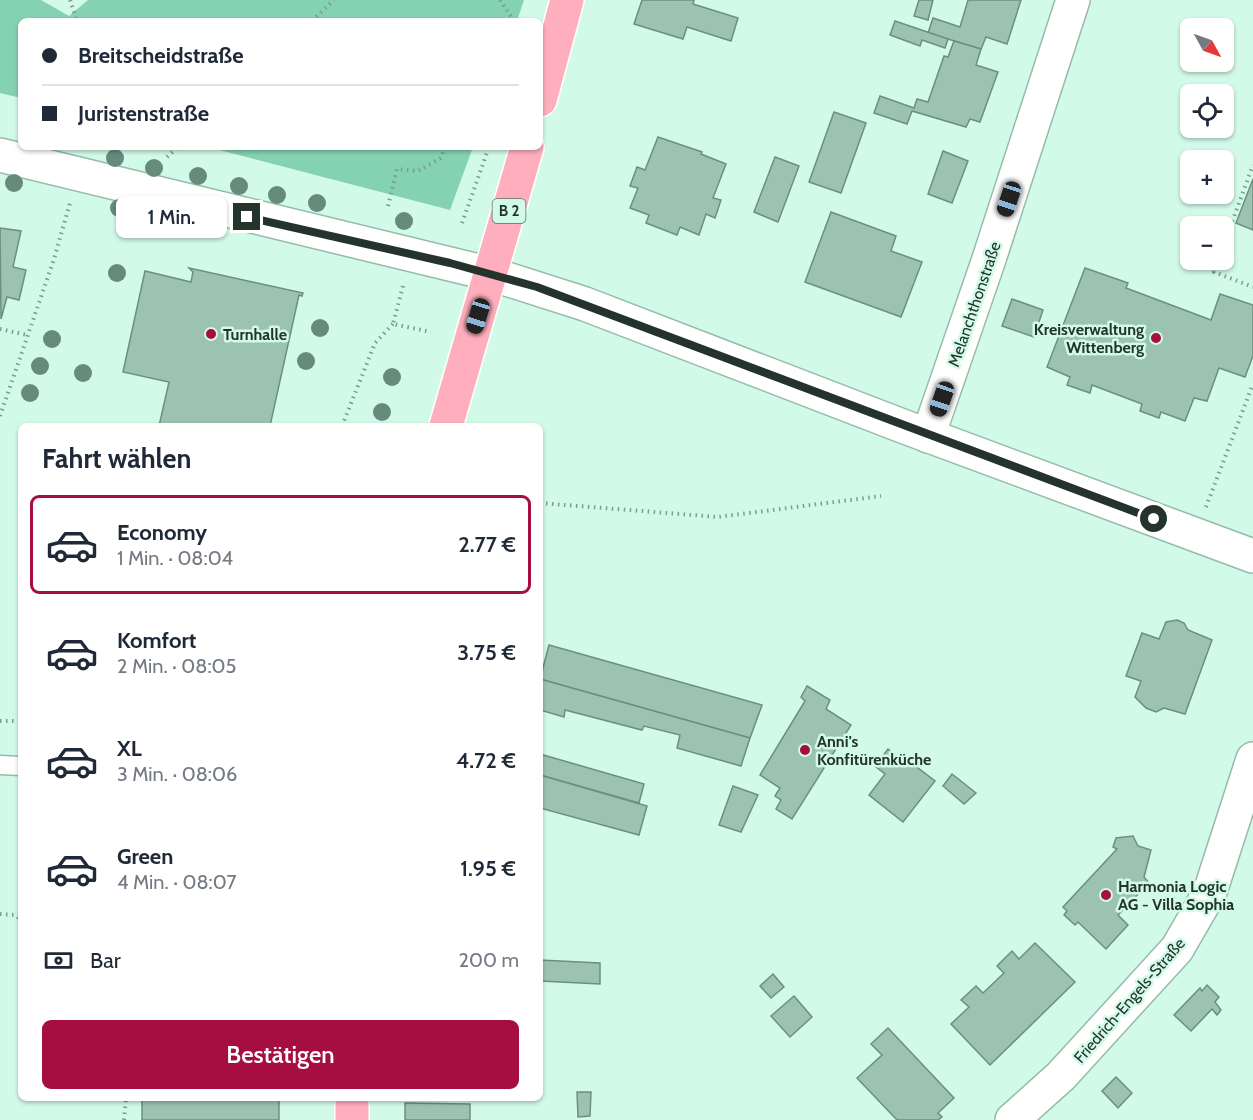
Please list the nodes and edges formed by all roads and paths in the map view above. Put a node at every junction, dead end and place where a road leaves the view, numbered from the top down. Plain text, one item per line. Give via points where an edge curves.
1 (70, 0) edge
2 (333, 0) edge
3 (500, 0) edge
4 (567, 0) edge
5 (1073, 0) edge
6 (76, 18) edge
7 (315, 18) edge
8 (512, 18) edge
9 (543, 89) edge
10 (175, 150) edge
11 (444, 150) edge
12 (488, 150) edge
13 (526, 150) edge
14 (0, 155) edge
15 (167, 157) dead end
16 (1253, 165) edge
17 (79, 173) junction
18 (388, 206) dead end
19 (1234, 217) edge
20 (462, 223) dead end
21 (411, 254) junction
22 (1215, 270) edge
23 (491, 274) junction
24 (1253, 287) edge
25 (393, 324) junction
26 (0, 329) edge
27 (431, 332) dead end
28 (27, 335) junction
29 (1253, 384) edge
30 (0, 416) edge
31 (343, 423) edge
32 (447, 423) edge
33 (928, 436) junction
34 (881, 496) dead end
35 (543, 503) edge
36 (1196, 535) junction
37 (1253, 556) edge
38 (0, 721) edge
39 (18, 721) edge
40 (1253, 759) edge
41 (0, 765) edge
42 (18, 766) edge
43 (0, 914) edge
44 (18, 917) edge
45 (126, 1101) edge
46 (352, 1101) edge
47 (124, 1120) edge
48 (352, 1120) edge
49 (1012, 1120) edge

1 - 6 path
2 - 7 path
3 - 8 path
4 - 9 main road
5 - 33 street, Melanchthonstraße
10 - 15 path
11 - 18 path via 441,158 418,171 397,169
12 - 20 path
13 - 23 main road, B 2
14 - 17 street
16 - 19 path
17 - 21 street
17 - 28 path
21 - 23 street
21 - 25 path
22 - 24 path
23 - 32 main road, B 2
23 - 33 street via 585,304
25 - 27 path
25 - 31 path via 375,344
26 - 28 path
28 - 30 path
29 - 36 path
33 - 36 street
34 - 35 path via 718,516
36 - 37 street
38 - 39 path
40 - 49 street, Friedrich-Engels-Straße via 1210,892 1177,949 1061,1076
41 - 42 lane
43 - 44 path
45 - 47 path
46 - 48 main road

